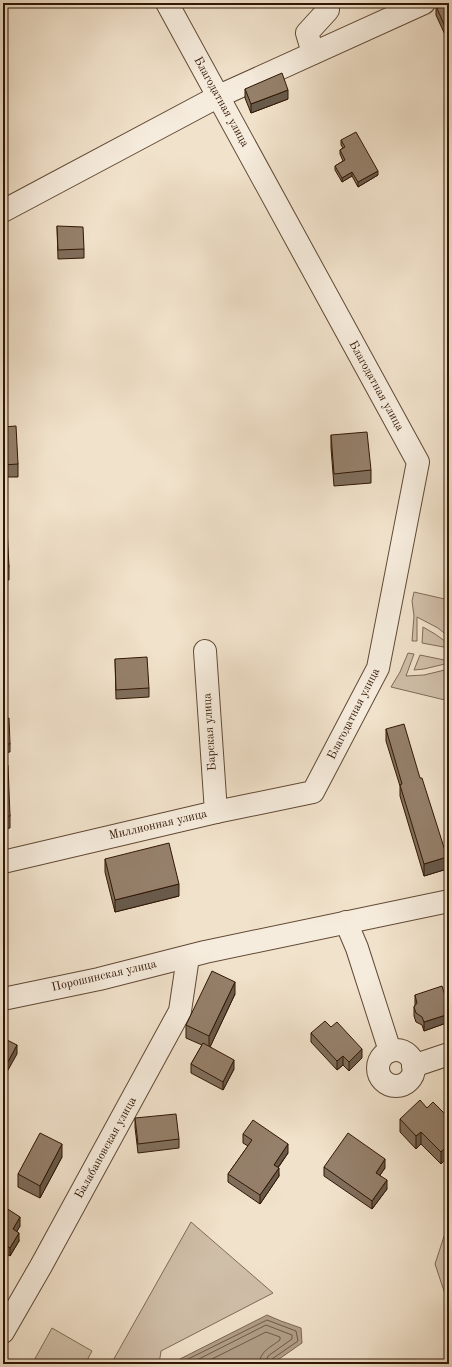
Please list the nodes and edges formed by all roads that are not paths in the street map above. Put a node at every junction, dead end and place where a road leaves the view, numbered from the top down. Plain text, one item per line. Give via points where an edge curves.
1 (167, 3) edge
2 (327, 3) edge
3 (424, 3) edge
4 (313, 53) junction
5 (219, 96) junction
6 (3, 211) edge
7 (205, 651) dead end
8 (313, 792) joint
9 (216, 812) junction
10 (3, 862) edge
11 (449, 901) edge
12 (346, 922) junction
13 (197, 955) junction
14 (3, 999) edge
15 (390, 1051) junction
16 (449, 1054) edge
17 (413, 1066) junction
18 (3, 1332) edge

1 - 5 street, Благодатная улица
2 - 4 street via 328,10 307,33
3 - 4 street
4 - 5 street
5 - 6 street
5 - 8 street, Благодатная улица via 418,462 378,668
7 - 9 street, Барская улица
8 - 9 street, Миллионная улица
9 - 10 street, Миллионная улица
11 - 12 street, Порошинская улица
12 - 13 street, Порошинская улица
12 - 15 street via 357,948
13 - 14 street, Порошинская улица
13 - 18 street, Балабановская улица via 180,1011
15 - 17 street via 404,1052 411,1059
15 - 17 street via 380,1059 378,1068 381,1079 386,1083 397,1086 408,1082
16 - 17 street

